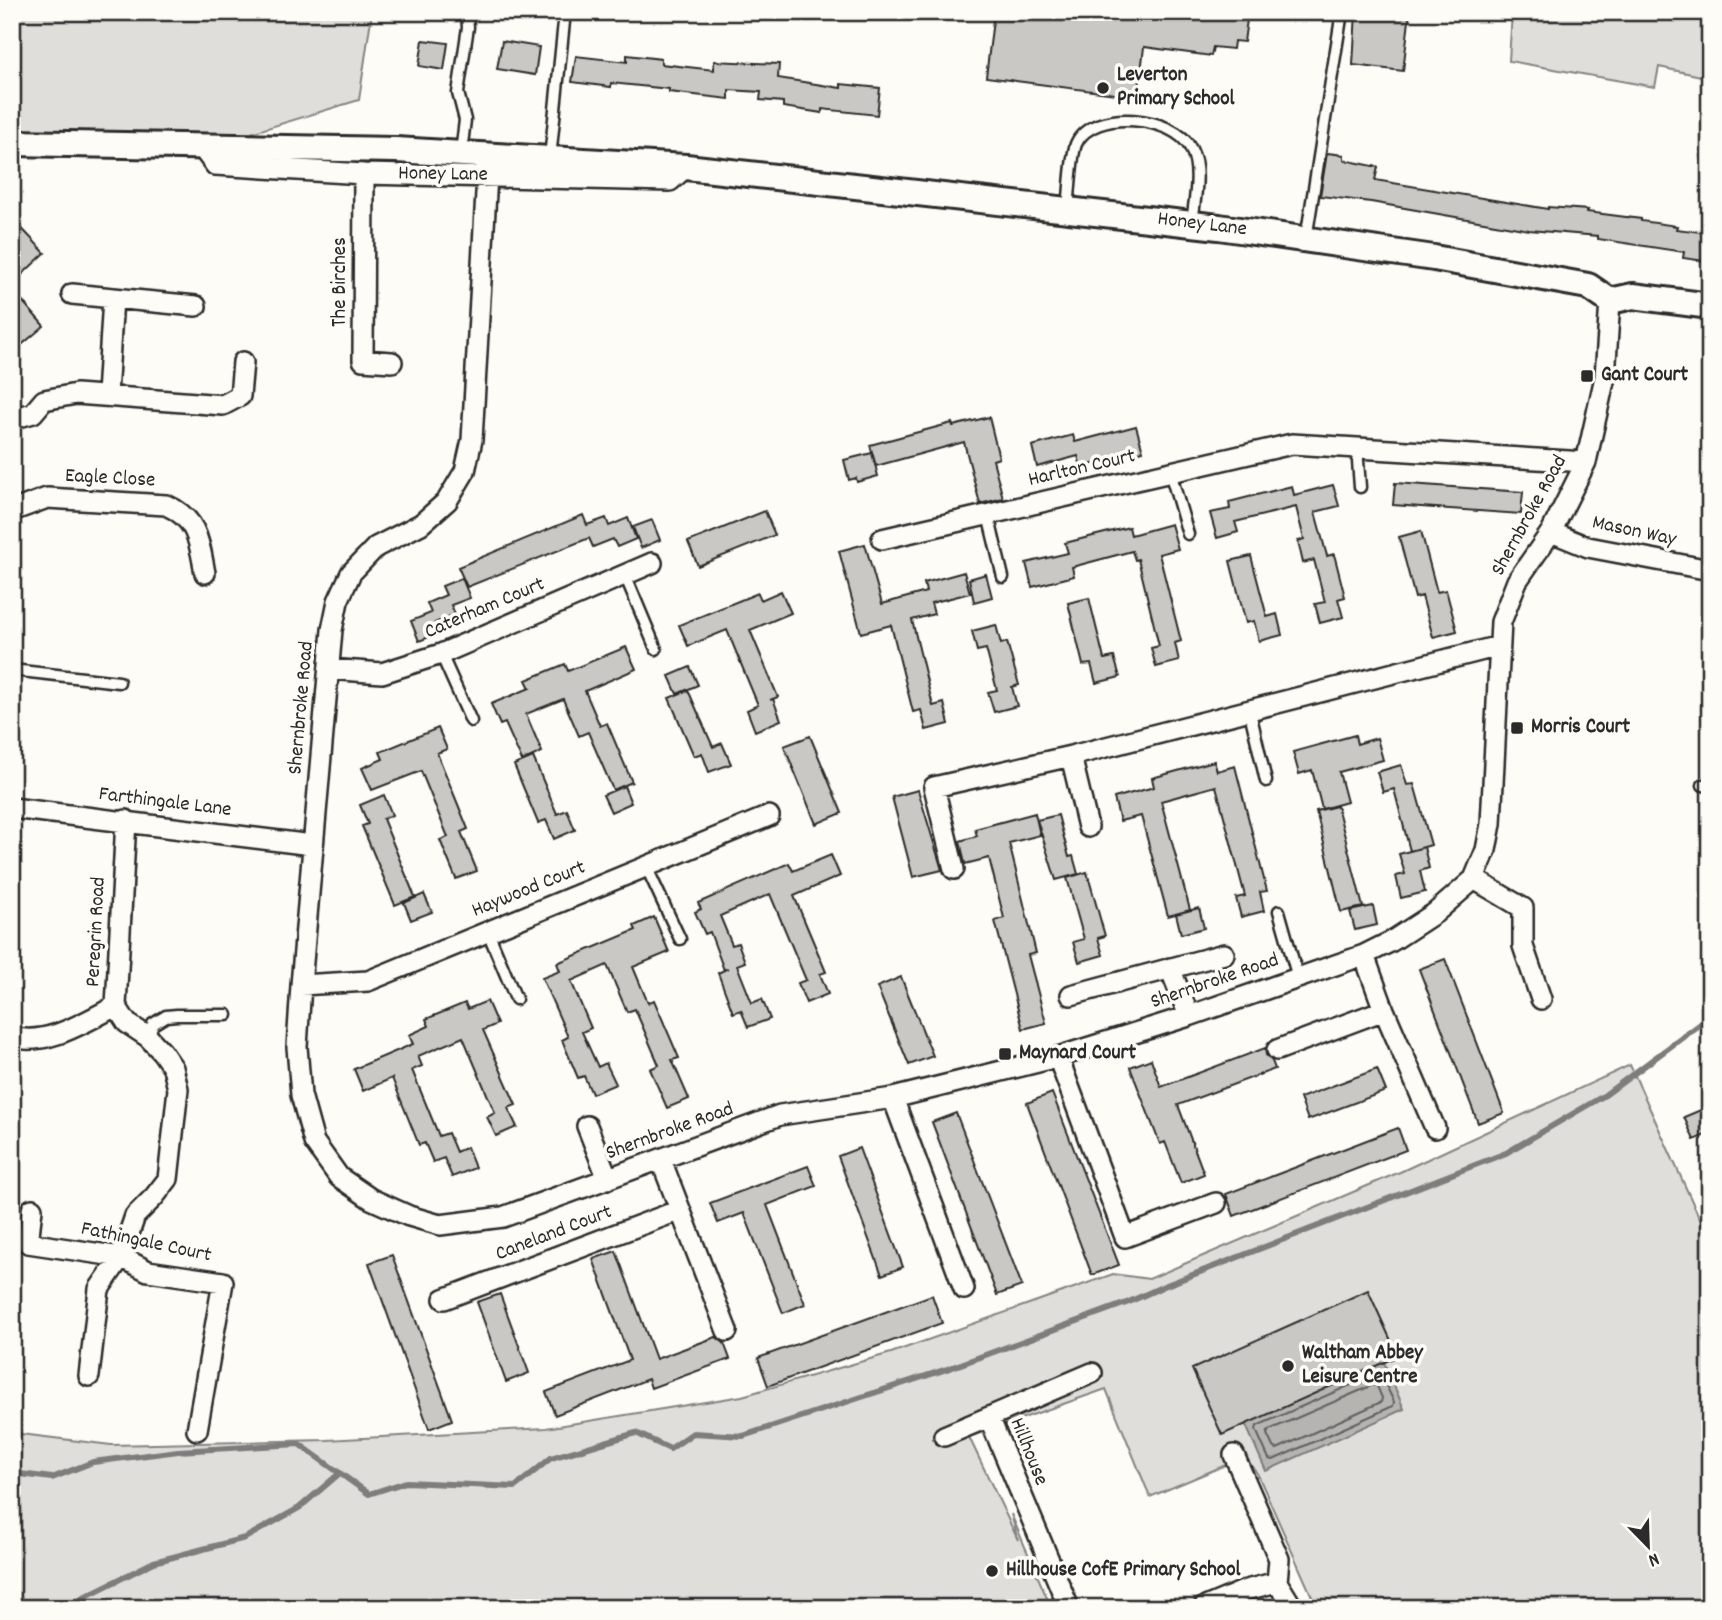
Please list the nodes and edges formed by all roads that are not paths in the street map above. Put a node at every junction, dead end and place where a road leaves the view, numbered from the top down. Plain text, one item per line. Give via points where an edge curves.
1 (461, 12) edge
2 (565, 12) edge
3 (1342, 12) edge
4 (12, 143) edge
5 (202, 148) junction
6 (461, 153) junction
7 (550, 158) junction
8 (486, 165) junction
9 (686, 167) junction
10 (364, 174) junction
11 (1068, 209) junction
12 (1192, 224) junction
13 (1306, 240) junction
14 (72, 294) dead end
15 (113, 298) junction
16 (1610, 301) junction
17 (196, 306) dead end
18 (1710, 306) edge
19 (243, 362) dead end
20 (392, 362) dead end
21 (107, 395) junction
22 (12, 419) edge
23 (1357, 448) junction
24 (1586, 462) junction
25 (1170, 472) junction
26 (1360, 487) dead end
27 (12, 511) edge
28 (988, 514) junction
29 (1551, 532) junction
30 (1188, 534) dead end
31 (882, 539) dead end
32 (652, 563) dead end
33 (1710, 570) edge
34 (205, 573) dead end
35 (625, 575) junction
36 (1003, 577) dead end
37 (1499, 646) junction
38 (656, 649) dead end
39 (441, 654) junction
40 (329, 669) junction
41 (12, 670) edge
42 (119, 682) dead end
43 (1249, 708) junction
44 (471, 721) dead end
45 (1071, 756) junction
46 (1266, 781) dead end
47 (12, 807) edge
48 (769, 816) dead end
49 (125, 820) junction
50 (1088, 827) dead end
51 (312, 845) junction
52 (646, 866) junction
53 (954, 869) dead end
54 (1474, 878) junction
55 (1279, 911) dead end
56 (488, 932) junction
57 (680, 939) dead end
58 (1224, 954) dead end
59 (1364, 955) junction
60 (1170, 968) junction
61 (1298, 978) junction
62 (301, 985) junction
63 (1071, 995) dead end
64 (516, 999) dead end
65 (1541, 999) dead end
66 (116, 1006) junction
67 (1384, 1010) junction
68 (227, 1015) dead end
69 (1189, 1016) junction
70 (12, 1037) edge
71 (148, 1037) junction
72 (1277, 1050) dead end
73 (1058, 1057) junction
74 (892, 1098) junction
75 (587, 1126) dead end
76 (1435, 1128) dead end
77 (661, 1160) junction
78 (608, 1179) junction
79 (1216, 1203) dead end
80 (32, 1209) dead end
81 (680, 1210) junction
82 (121, 1256) junction
83 (964, 1290) dead end
84 (444, 1299) dead end
85 (727, 1331) dead end
86 (1092, 1373) dead end
87 (89, 1376) dead end
88 (989, 1417) junction
89 (197, 1430) dead end
90 (944, 1436) dead end
91 (1234, 1455) dead end
92 (1277, 1581) junction
93 (1069, 1608) edge
94 (1203, 1608) edge
95 (1293, 1608) edge

1 - 6 lane via 467,16 468,27 458,93 465,120
2 - 7 lane
3 - 13 lane
4 - 5 street, Honey Lane
5 - 6 street, Honey Lane
5 - 10 street, Honey Lane via 215,164
6 - 8 street, Honey Lane
7 - 8 street, Honey Lane
7 - 9 street, Honey Lane
8 - 9 street, Honey Lane via 670,181
8 - 10 street, Honey Lane
8 - 40 street, Shernbroke Road via 472,439 465,471 435,512 376,547 351,573 338,601
9 - 11 street, Honey Lane
10 - 20 street, The Birches via 363,360
11 - 12 street, Honey Lane
11 - 12 lane via 1076,144 1088,128 1108,120 1145,122 1173,129 1191,147 1196,164
12 - 13 street, Honey Lane
13 - 16 street, Honey Lane via 1588,286
14 - 15 street
15 - 17 street
15 - 21 street
16 - 18 street via 1633,296
16 - 24 street, Shernbroke Road via 1605,377
19 - 21 street via 240,396 223,405
21 - 22 street via 44,400 33,413
23 - 24 street
23 - 25 street, Harlton Court via 1292,444
23 - 26 lane
24 - 29 street, Shernbroke Road
25 - 28 street, Harlton Court
25 - 30 lane
27 - 34 street, Eagle Close via 47,498 166,505 181,512 196,531
28 - 31 street, Harlton Court
28 - 36 lane
29 - 33 street, Mason Way via 1588,547
29 - 37 street, Shernbroke Road via 1517,581 1501,622
32 - 35 street, Caterham Court
35 - 38 lane
35 - 39 street, Caterham Court
37 - 43 street
37 - 54 street, Shernbroke Road via 1491,824
39 - 40 street, Caterham Court via 382,673
39 - 44 lane
40 - 51 street, Shernbroke Road
41 - 42 lane
43 - 45 street
43 - 46 lane
45 - 50 street
45 - 53 street via 934,787
47 - 49 street, Farthingale Lane
48 - 52 street, Haywood Court
49 - 51 street, Farthingale Lane
49 - 66 street, Peregrin Road
51 - 62 street, Shernbroke Road
52 - 56 street, Haywood Court
52 - 57 lane
54 - 59 street, Shernbroke Road via 1435,912
54 - 65 street via 1523,908 1523,946
55 - 61 lane
56 - 62 street, Haywood Court via 368,981
56 - 64 lane
58 - 60 street
59 - 61 street, Shernbroke Road
59 - 67 street
60 - 63 street
60 - 69 street
61 - 69 street, Shernbroke Road
62 - 78 street, Shernbroke Road via 297,1047 301,1096 314,1142 339,1177 371,1199 409,1216 440,1225 457,1224 503,1217
66 - 70 street via 54,1035
66 - 71 street, Peregrin Road via 127,1023
67 - 72 street
67 - 76 street
68 - 71 lane via 166,1016 153,1024
69 - 73 street, Shernbroke Road
71 - 82 street, Peregrin Road via 173,1068 178,1089 168,1179 135,1216
73 - 74 street, Shernbroke Road
73 - 79 street via 1125,1237
74 - 77 street, Shernbroke Road via 780,1115
74 - 83 street
75 - 78 street
77 - 78 street, Shernbroke Road
77 - 81 street
80 - 82 street, Fathingale Court via 28,1243
81 - 84 street, Caneland Court
81 - 85 street
82 - 87 street, Peregrin Road via 99,1289
82 - 89 street, Fathingale Court via 148,1271 223,1282
86 - 88 street, Hillhouse
88 - 90 street
88 - 93 street, Hillhouse
91 - 92 street via 1279,1559
92 - 94 street
92 - 95 street

